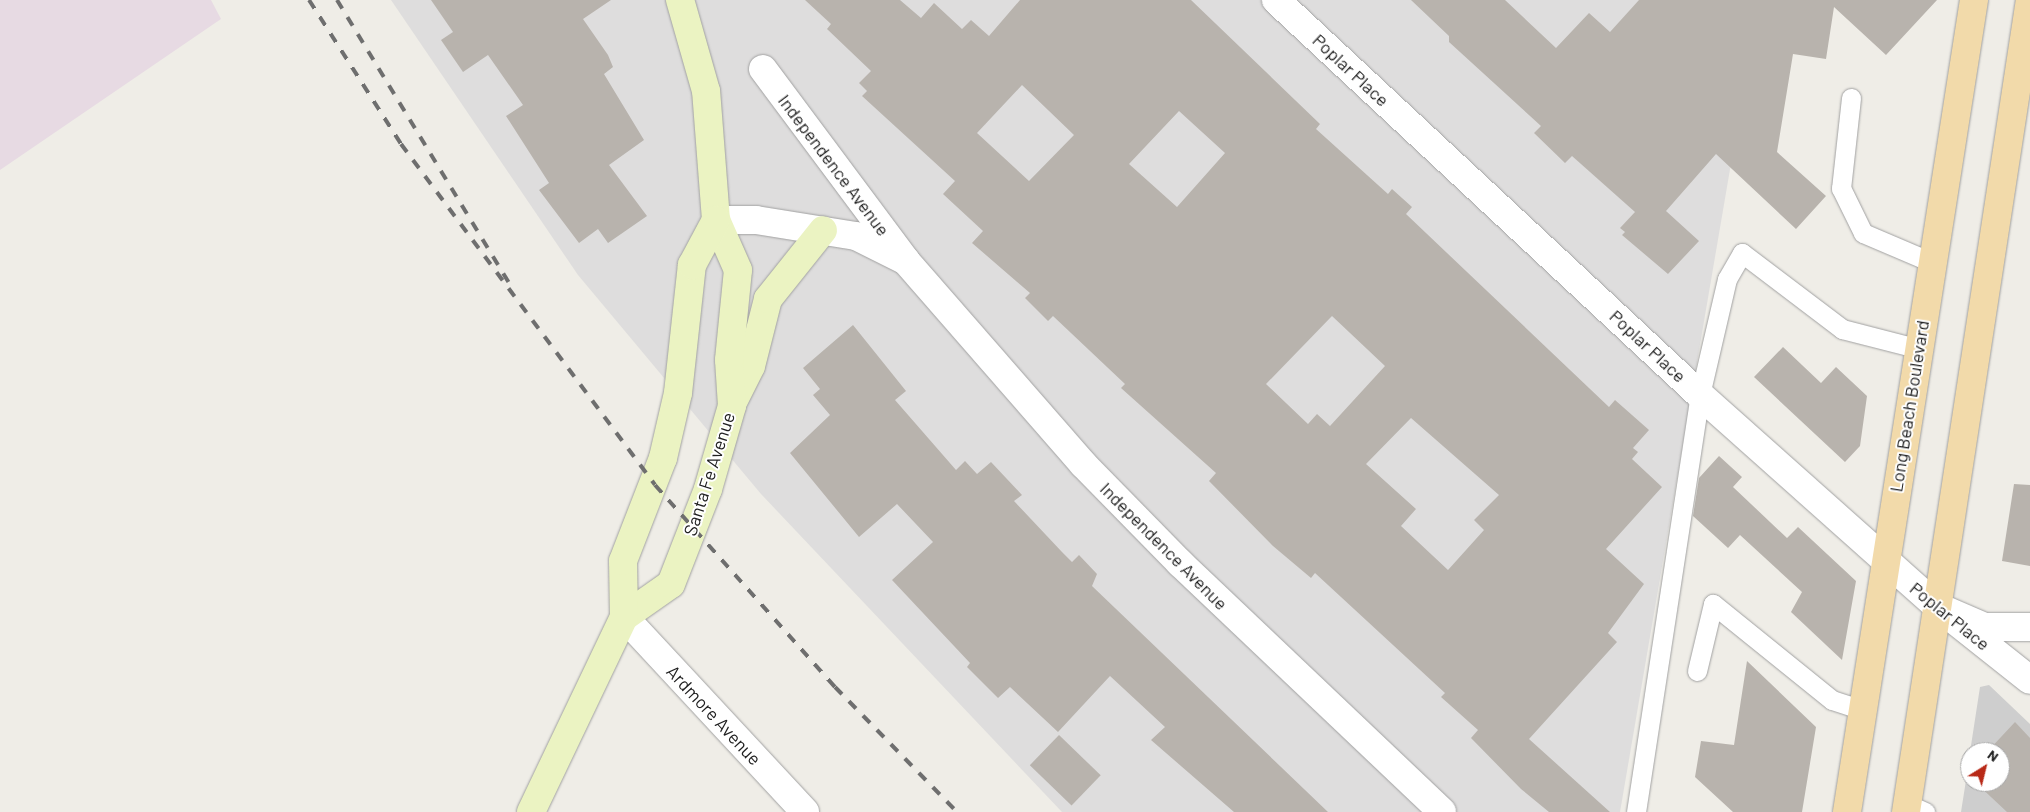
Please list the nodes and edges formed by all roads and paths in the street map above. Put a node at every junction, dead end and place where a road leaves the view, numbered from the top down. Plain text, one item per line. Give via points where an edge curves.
1 (680, 0) edge
2 (1276, 0) edge
3 (1974, 0) edge
4 (2030, 0) edge
5 (763, 69) dead end
6 (1851, 98) dead end
7 (716, 220) junction
8 (823, 230) junction
9 (906, 261) junction
10 (1931, 262) junction
11 (1920, 349) junction
12 (1700, 395) junction
13 (732, 406) junction
14 (1884, 560) junction
15 (1938, 607) junction
16 (624, 617) junction
17 (2030, 627) edge
18 (1697, 671) dead end
19 (2030, 680) edge
20 (1860, 709) junction
21 (1913, 809) edge
22 (530, 812) edge
23 (806, 812) edge
24 (1442, 812) edge
25 (1636, 812) edge
26 (1847, 812) edge

1 - 7 main road, Santa Fe Avenue via 706,92
2 - 12 street, Poplar Place
3 - 10 main road, Long Beach Boulevard
4 - 15 main road
5 - 9 street, Independence Avenue
6 - 10 lane via 1840,188 1863,233
7 - 8 street, Independence Avenue via 756,220
7 - 13 main road, Santa Fe Avenue via 738,270 729,360
7 - 16 main road, Santa Fe Avenue via 692,265 678,393 663,458 623,561
8 - 9 street, Independence Avenue via 883,246
8 - 13 main road via 768,299 752,366
9 - 24 street, Independence Avenue via 1083,464 1166,549
10 - 11 main road, Long Beach Boulevard
11 - 12 lane via 1842,330 1742,254 1727,279
11 - 14 main road, Long Beach Boulevard
12 - 14 street, Poplar Place
12 - 25 lane
13 - 16 main road, Santa Fe Avenue via 708,489 670,584
14 - 15 street, Poplar Place
14 - 20 main road, Long Beach Boulevard
15 - 17 street via 1984,627
15 - 19 street, Poplar Place
15 - 21 main road
16 - 22 main road, Santa Fe Avenue
16 - 23 street, Ardmore Avenue
18 - 20 lane via 1712,604 1832,700
20 - 26 main road, Long Beach Boulevard

